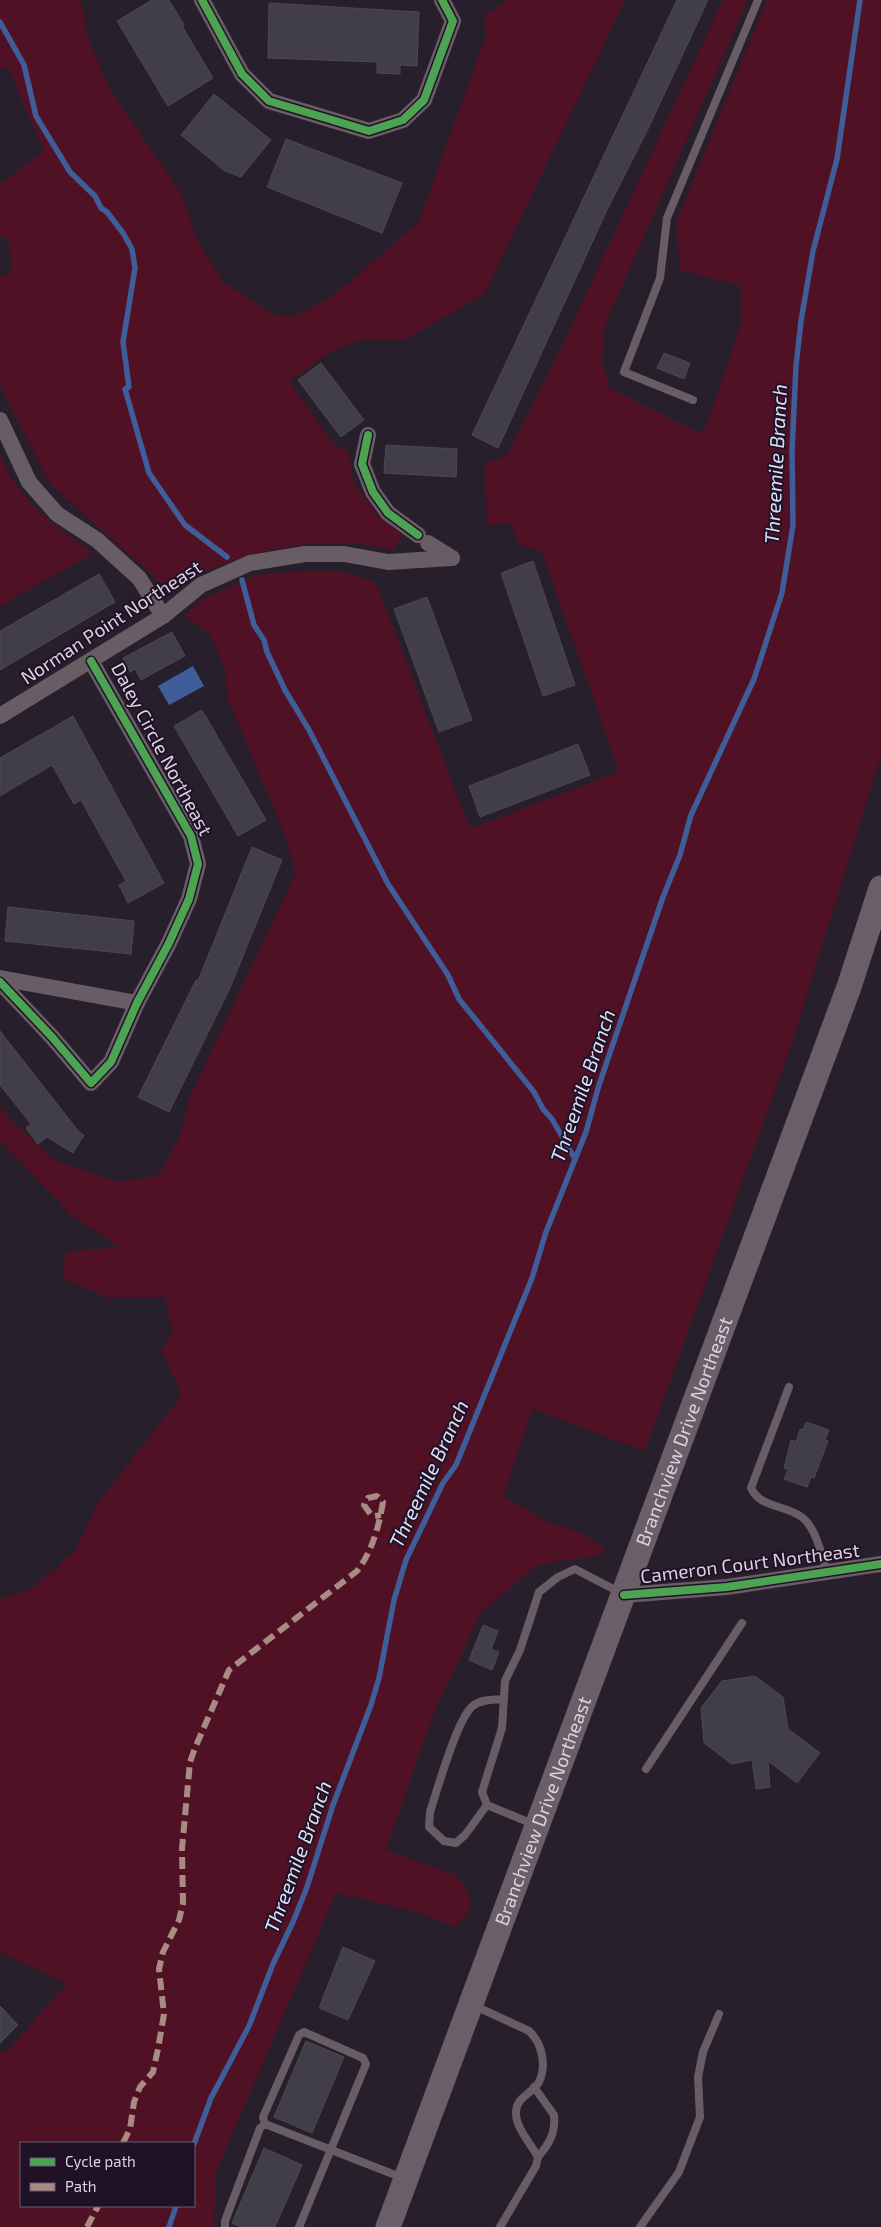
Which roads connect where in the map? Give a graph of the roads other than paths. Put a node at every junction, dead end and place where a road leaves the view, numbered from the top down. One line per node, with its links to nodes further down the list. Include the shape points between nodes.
1 (202, 0): 2 (street, via 242,74 269,101 368,131 403,120 424,100 454,21)
2 (442, 0)
3 (758, 0): 4 (lane, via 668,218 660,278 624,372)
4 (693, 400)
5 (0, 420): 7 (street, via 29,482 57,514 97,540 138,578)
6 (368, 435): 7 (street, Norman Point Northeast, via 362,464 374,492 388,513 452,558 388,562 344,554 306,554 250,563 200,585)
7 (163, 616): 8 (street, Norman Point Northeast)
8 (91, 661): 9 (street, Norman Point Northeast); 13 (street, Daley Circle Northeast, via 191,836 198,864 189,899)
9 (0, 716)
10 (881, 888): 17 (main road, Branchview Drive Northeast, via 849,987)
11 (0, 978): 13 (street)
12 (0, 982): 13 (street, Daley Circle Northeast, via 52,1036 91,1084 112,1062)
13 (137, 1003)
14 (790, 1387): 16 (lane, via 751,1488 755,1496 764,1502 804,1519)
15 (881, 1564): 16 (street, Cameron Court Northeast)
16 (827, 1571): 17 (street, Cameron Court Northeast, via 727,1587)
17 (624, 1595): 19 (lane, via 575,1569 539,1592 520,1650 505,1681); 22 (main road, Branchview Drive Northeast)
18 (742, 1623): 20 (lane)
19 (504, 1699): 21 (lane, via 502,1728 482,1792); 21 (lane, via 475,1704 463,1718 430,1812 429,1827 444,1841 456,1843 466,1836)
20 (646, 1769)
21 (487, 1805): 22 (lane)
22 (538, 1825): 23 (main road, Branchview Drive Northeast)
23 (471, 2004): 25 (lane, via 536,2037 542,2062 539,2082); 29 (main road, Branchview Drive Northeast)
24 (719, 2014): 34 (lane, via 703,2052 698,2077 700,2116 679,2172)
25 (534, 2087): 28 (lane, via 554,2115 555,2130 550,2143); 28 (lane, via 520,2101 516,2111 518,2125)
26 (265, 2124): 27 (lane); 27 (lane, via 263,2117 299,2035 304,2032 364,2058 366,2064); 30 (lane, via 260,2128)
27 (330, 2150): 29 (lane); 31 (lane)
28 (538, 2157): 33 (lane, via 532,2176)
29 (406, 2180): 32 (main road, Branchview Drive Northeast)
30 (225, 2227)
31 (299, 2227)
32 (388, 2227)
33 (500, 2227)
34 (640, 2227)

